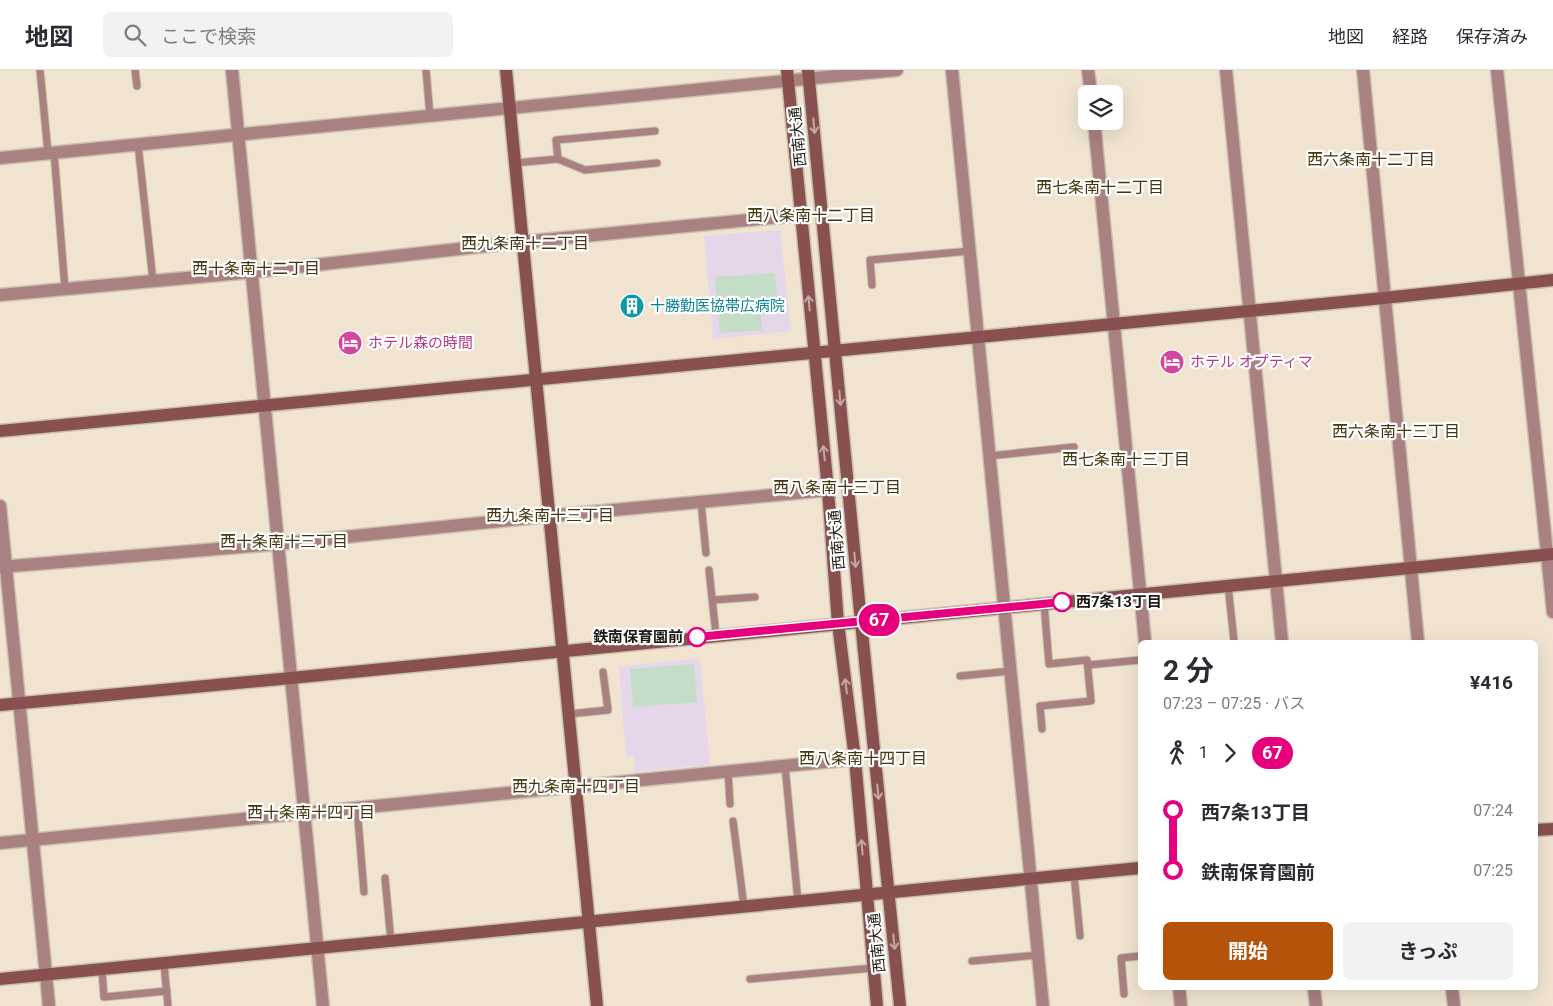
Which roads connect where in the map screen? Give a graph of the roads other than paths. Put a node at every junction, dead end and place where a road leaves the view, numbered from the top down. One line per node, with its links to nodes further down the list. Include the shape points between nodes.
1 (40, 70): 22 (lane)
2 (135, 70): 15 (lane)
3 (232, 70): 20 (street)
4 (426, 70): 17 (lane)
5 (506, 70): 16 (street)
6 (897, 70): 12 (street)
7 (952, 70): 29 (street)
8 (1088, 70): 14 (street)
9 (1226, 70): 38 (street)
10 (1363, 70): 37 (street)
11 (1497, 70): 33 (street)
12 (808, 74): 13 (street); 41 (street, 西南大通, one-way to 41)
13 (787, 75): 16 (street); 27 (street, 西南大通)
14 (1090, 85)
15 (137, 86)
16 (510, 109): 17 (street); 25 (street)
17 (430, 116): 20 (street)
18 (1095, 130): 39 (street)
19 (655, 131): 24 (lane, via 556,140)
20 (238, 134): 21 (street); 30 (street)
21 (138, 144): 22 (street); 32 (lane)
22 (51, 152): 23 (street); 35 (lane)
23 (0, 158)
24 (558, 159): 25 (lane); 26 (lane, via 585,170)
25 (515, 163): 28 (street)
26 (657, 164)
27 (801, 215): 28 (street); 42 (street, 西南大通, one-way to 27)
28 (522, 242): 30 (street); 43 (street)
29 (970, 250): 34 (lane, via 870,260); 40 (street)
30 (252, 272): 32 (street); 44 (street)
31 (1553, 280): 33 (street)
32 (152, 281): 35 (street)
33 (1520, 283): 37 (street); 54 (street)
34 (872, 285)
35 (65, 289): 36 (street)
36 (0, 295)
37 (1384, 298): 38 (street); 56 (street)
38 (1250, 309): 39 (street); 58 (street)
39 (1115, 323): 40 (street); 60 (street)
40 (978, 336): 41 (street); 47 (street)
41 (836, 349): 42 (street); 66 (street, 西南大通, one-way to 66)
42 (814, 352): 43 (street); 48 (street, 西南大通, one-way to 42)
43 (537, 378): 44 (street); 51 (street)
44 (264, 405): 45 (street); 52 (street)
45 (0, 431)
46 (1074, 447): 47 (lane)
47 (989, 456): 64 (street)
48 (828, 490): 49 (street); 67 (street, 西南大通)
49 (701, 502): 51 (street); 53 (lane)
50 (0, 506): 55 (street)
51 (549, 516): 52 (street); 73 (street)
52 (277, 544): 55 (street); 79 (street)
53 (706, 553)
54 (1550, 554): 56 (street); 65 (street)
55 (3, 567): 80 (street)
56 (1410, 568): 58 (street); 72 (street)
57 (710, 570): 62 (lane)
58 (1276, 580): 59 (street); 71 (street)
59 (1228, 585): 60 (street); 70 (lane)
60 (1140, 594): 63 (street); 69 (street)
61 (755, 597): 62 (lane)
62 (713, 600): 68 (lane)
63 (1044, 604): 64 (street); 75 (lane, via 1049,664 1087,660)
64 (1004, 607): 66 (street); 76 (street)
65 (1553, 612)
66 (861, 622): 67 (street); 101 (street, 西南大通, one-way to 101)
67 (838, 623): 68 (street); 84 (street, 西南大通, one-way to 67)
68 (716, 635): 73 (street)
69 (1145, 640)
70 (1234, 640)
71 (1282, 640)
72 (1418, 640)
73 (563, 650): 79 (street); 82 (street)
74 (1138, 660): 75 (lane)
75 (1088, 665): 83 (lane, via 1091,701 1040,706)
76 (1011, 671): 78 (lane); 99 (street)
77 (603, 672): 82 (lane, via 608,710)
78 (960, 676)
79 (291, 678): 80 (street); 90 (street)
80 (18, 703): 81 (street); 94 (street)
81 (0, 705)
82 (569, 714): 87 (street)
83 (1042, 729)
84 (855, 759): 85 (street); 102 (street, 西南大通, one-way to 84)
85 (785, 766): 86 (street); 103 (lane)
86 (728, 771): 87 (street); 88 (lane)
87 (576, 786): 89 (street); 105 (street)
88 (730, 804)
89 (357, 807): 90 (street); 100 (lane)
90 (305, 812): 94 (street); 108 (street)
91 (734, 821): 104 (lane)
92 (1553, 828): 93 (street)
93 (1538, 830)
94 (32, 839): 95 (street); 115 (street)
95 (0, 842)
96 (1138, 868): 97 (street)
97 (1074, 874): 99 (street); 106 (lane)
98 (385, 878): 107 (lane)
99 (1032, 878): 101 (street); 109 (street)
100 (364, 892)
101 (888, 894): 102 (street); 128 (street, 西南大通, one-way to 128)
102 (866, 896): 103 (street); 113 (street, 西南大通)
103 (798, 902): 104 (street)
104 (744, 907): 105 (street)
105 (589, 922): 107 (street); 126 (street)
106 (1080, 936)
107 (391, 942): 108 (street)
108 (317, 949): 112 (street); 125 (street)
109 (1038, 955): 111 (lane); 129 (street)
110 (1138, 956): 122 (lane, via 1121,958)
111 (972, 961)
112 (164, 964): 114 (street); 121 (lane)
113 (874, 968): 117 (lane); 127 (street, 西南大通)
114 (102, 970): 115 (street); 121 (lane, via 104,997)
115 (45, 975): 116 (street); 123 (street)
116 (0, 979)
117 (750, 979)
118 (1179, 990): 130 (street)
119 (1314, 990): 131 (street)
120 (1452, 990): 132 (street)
121 (166, 991): 124 (lane)
122 (1124, 994)
123 (48, 1006)
124 (168, 1006)
125 (323, 1006)
126 (597, 1006)
127 (877, 1006)
128 (900, 1006)
129 (1043, 1006)
130 (1181, 1006)
131 (1316, 1006)
132 (1454, 1006)

